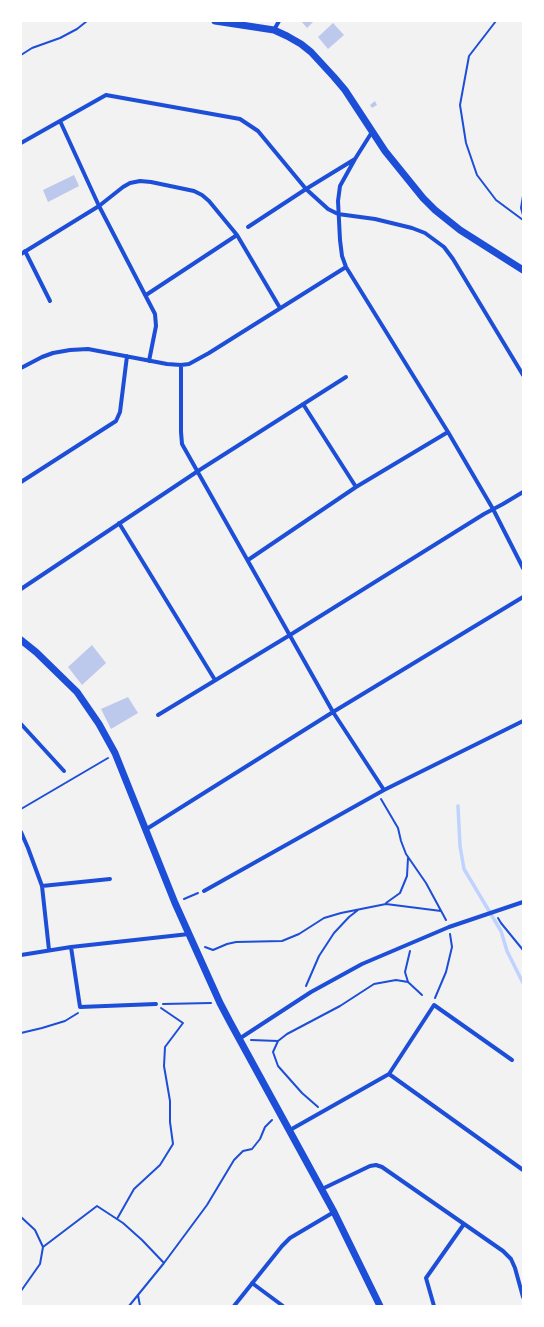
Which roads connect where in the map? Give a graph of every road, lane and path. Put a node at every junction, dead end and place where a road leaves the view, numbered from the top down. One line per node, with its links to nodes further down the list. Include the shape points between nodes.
1 (87, 21): 6 (path, via 60,38 32,48)
2 (215, 21): 5 (street)
3 (279, 21): 5 (street)
4 (496, 21): 16 (path, via 469,56 460,105 466,143 477,175 496,200)
5 (274, 30): 8 (street, via 301,44 324,65 345,90)
6 (21, 55)
7 (60, 121): 9 (street); 11 (street, via 106,95 240,119 258,131); 13 (street)
8 (372, 132): 10 (street); 22 (street, via 413,186 435,210 460,230)
9 (21, 143)
10 (355, 159): 11 (street); 14 (street, via 340,186)
11 (306, 189): 14 (street, via 328,209); 17 (street)
12 (523, 196): 15 (path)
13 (99, 206): 18 (street, via 130,183 151,182 180,188 202,195); 19 (street); 23 (street)
14 (338, 214): 21 (street, via 342,256); 30 (street, via 412,228 425,233 444,247)
15 (523, 215)
16 (523, 220)
17 (248, 227)
18 (236, 235): 23 (street); 25 (street)
19 (26, 251): 20 (street); 24 (street)
20 (21, 254)
21 (346, 266): 25 (street); 33 (street)
22 (523, 270)
23 (146, 295): 27 (street, via 156,320)
24 (50, 300)
25 (280, 308): 28 (street, via 197,360)
26 (127, 356): 27 (street); 29 (street, via 88,349 70,350 42,357); 35 (street, via 120,412 116,420)
27 (149, 361): 28 (street)
28 (181, 365): 34 (street, via 182,440)
29 (21, 368)
30 (523, 375)
31 (346, 376): 32 (street)
32 (303, 404): 34 (street); 36 (street)
33 (448, 432): 36 (street); 38 (street)
34 (198, 470): 39 (street); 40 (street)
35 (21, 482)
36 (356, 488): 40 (street)
37 (523, 492): 38 (street)
38 (493, 509): 41 (street); 44 (street)
39 (119, 523): 42 (street); 46 (street)
40 (248, 560): 44 (street)
41 (523, 568)
42 (21, 589)
43 (523, 597): 47 (street)
44 (290, 635): 46 (street); 47 (street)
45 (21, 640): 51 (street, via 77,692)
46 (215, 680): 48 (street)
47 (333, 712): 53 (street); 56 (street)
48 (158, 715)
49 (523, 721): 53 (street)
50 (21, 724): 52 (street)
51 (115, 753): 55 (path); 56 (street)
52 (64, 771)
53 (384, 790): 54 (street)
54 (377, 794): 58 (path, via 398,828); 61 (street)
55 (21, 809)
56 (145, 830): 63 (street)
57 (21, 832): 60 (street)
58 (408, 857): 64 (path, via 407,876 400,893); 66 (path)
59 (110, 879): 60 (street)
60 (42, 886): 73 (street)
61 (204, 891): 63 (path)
62 (523, 902): 67 (street)
63 (175, 903): 69 (street)
64 (386, 904): 65 (path); 66 (path)
65 (360, 909): 71 (path, via 324,918 299,934 282,941 236,942 212,950); 77 (path, via 334,932 319,956)
66 (442, 911): 68 (path)
67 (495, 911): 68 (street); 74 (path, via 501,923)
68 (449, 927): 70 (street); 81 (path, via 452,947)
69 (189, 934): 72 (street); 79 (street)
70 (411, 943): 76 (path, via 405,972); 84 (street, via 362,964 311,992)
71 (204, 946)
72 (71, 947): 73 (street); 82 (street)
73 (49, 950): 75 (street)
74 (523, 950)
75 (21, 955)
76 (408, 982): 78 (path); 85 (path, via 396,980 374,984)
77 (306, 987)
78 (422, 995)
79 (220, 1003): 80 (path); 84 (street)
80 (156, 1004): 82 (street); 95 (path, via 183,1023 165,1047 164,1066 170,1100 173,1144 160,1165 134,1189)
81 (434, 1005): 86 (street); 87 (street)
82 (80, 1007): 83 (path, via 78,1013 66,1021)
83 (21, 1033)
84 (239, 1039): 85 (path); 90 (street)
85 (278, 1041): 88 (path, via 273,1052 278,1066 302,1093)
86 (512, 1060)
87 (389, 1074): 88 (street); 91 (street)
88 (323, 1111): 90 (street)
89 (272, 1120): 98 (path, via 252,1149 244,1151 234,1160 207,1205)
90 (290, 1130): 92 (street)
91 (523, 1170)
92 (322, 1189): 93 (street); 96 (street, via 362,1168 376,1165)
93 (334, 1212): 99 (street, via 290,1238); 107 (street)
94 (21, 1217): 97 (path, via 35,1230)
95 (117, 1219): 97 (path, via 97,1206); 98 (path)
96 (464, 1224): 102 (street, via 503,1251 511,1260); 108 (street, via 426,1278)
97 (43, 1247): 100 (path, via 40,1264)
98 (164, 1263): 101 (path)
99 (252, 1283): 105 (street); 106 (street)
100 (21, 1291)
101 (138, 1295): 103 (path); 104 (path)
102 (523, 1297)
103 (129, 1306)
104 (140, 1306)
105 (234, 1306)
106 (283, 1306)
107 (380, 1306)
108 (434, 1306)

